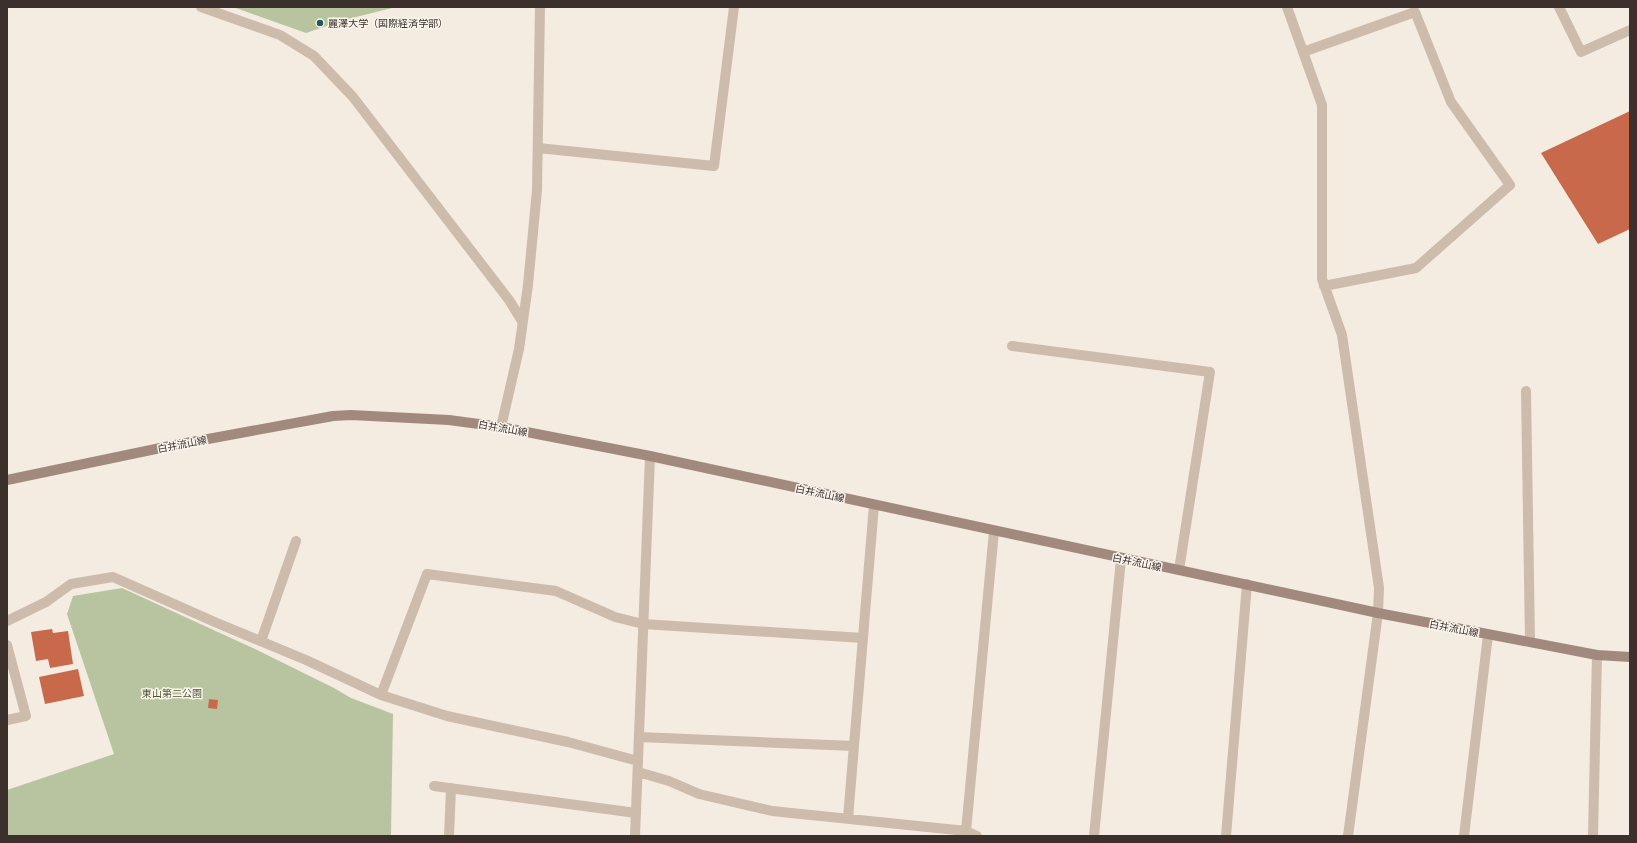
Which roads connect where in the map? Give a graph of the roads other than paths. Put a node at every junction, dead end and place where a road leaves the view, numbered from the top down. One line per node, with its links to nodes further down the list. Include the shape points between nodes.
1 (201, 7): 10 (street, via 280,35 314,56 353,97)
2 (540, 7): 8 (street)
3 (734, 7): 8 (street, via 714,166)
4 (1287, 7): 7 (street)
5 (1559, 7): 6 (street, via 1581,52)
6 (1630, 30)
7 (1303, 52): 9 (street, via 1322,105); 9 (street, via 1415,12 1451,102 1510,185 1416,268)
8 (538, 148): 10 (street, via 537,190)
9 (1324, 286): 22 (street, via 1342,335 1379,588)
10 (522, 321): 13 (street, via 519,349)
11 (1012, 346): 20 (street, via 1210,372)
12 (1526, 391): 28 (street)
13 (501, 427): 14 (main road, 白井流山線); 15 (main road, 白井流山線, via 442,419 333,416)
14 (650, 456): 16 (main road, 白井流山線); 24 (street)
15 (7, 480)
16 (874, 505): 17 (main road, 白井流山線); 26 (street)
17 (994, 531): 19 (main road, 白井流山線); 42 (street)
18 (296, 541): 27 (street)
19 (1121, 559): 20 (main road, 白井流山線); 46 (street)
20 (1179, 570): 21 (main road, 白井流山線)
21 (1247, 584): 22 (main road, 白井流山線); 47 (street)
22 (1378, 613): 25 (main road, 白井流山線); 48 (street)
23 (7, 621): 27 (street, via 46,602 70,584 113,577)
24 (643, 624): 26 (street); 32 (street, via 615,617 556,591 427,574); 34 (street)
25 (1488, 634): 28 (main road, 白井流山線); 49 (street)
26 (863, 638): 35 (street)
27 (261, 641): 32 (street)
28 (1530, 641): 30 (main road, 白井流山線)
29 (7, 645): 33 (street, via 26,716)
30 (1597, 655): 31 (main road, 白井流山線); 50 (street)
31 (1630, 657)
32 (381, 695): 36 (street, via 447,716 568,742)
33 (7, 720)
34 (639, 737): 35 (street); 36 (street)
35 (854, 746): 41 (street)
36 (638, 761): 37 (street)
37 (638, 772): 40 (street); 41 (street, via 699,794 772,811)
38 (434, 786): 39 (street)
39 (451, 788): 40 (street); 43 (street)
40 (636, 813): 44 (street)
41 (848, 818): 42 (street)
42 (966, 831): 45 (street)
43 (449, 836)
44 (635, 836)
45 (977, 836)
46 (1094, 836)
47 (1226, 836)
48 (1348, 836)
49 (1464, 836)
50 (1593, 836)

